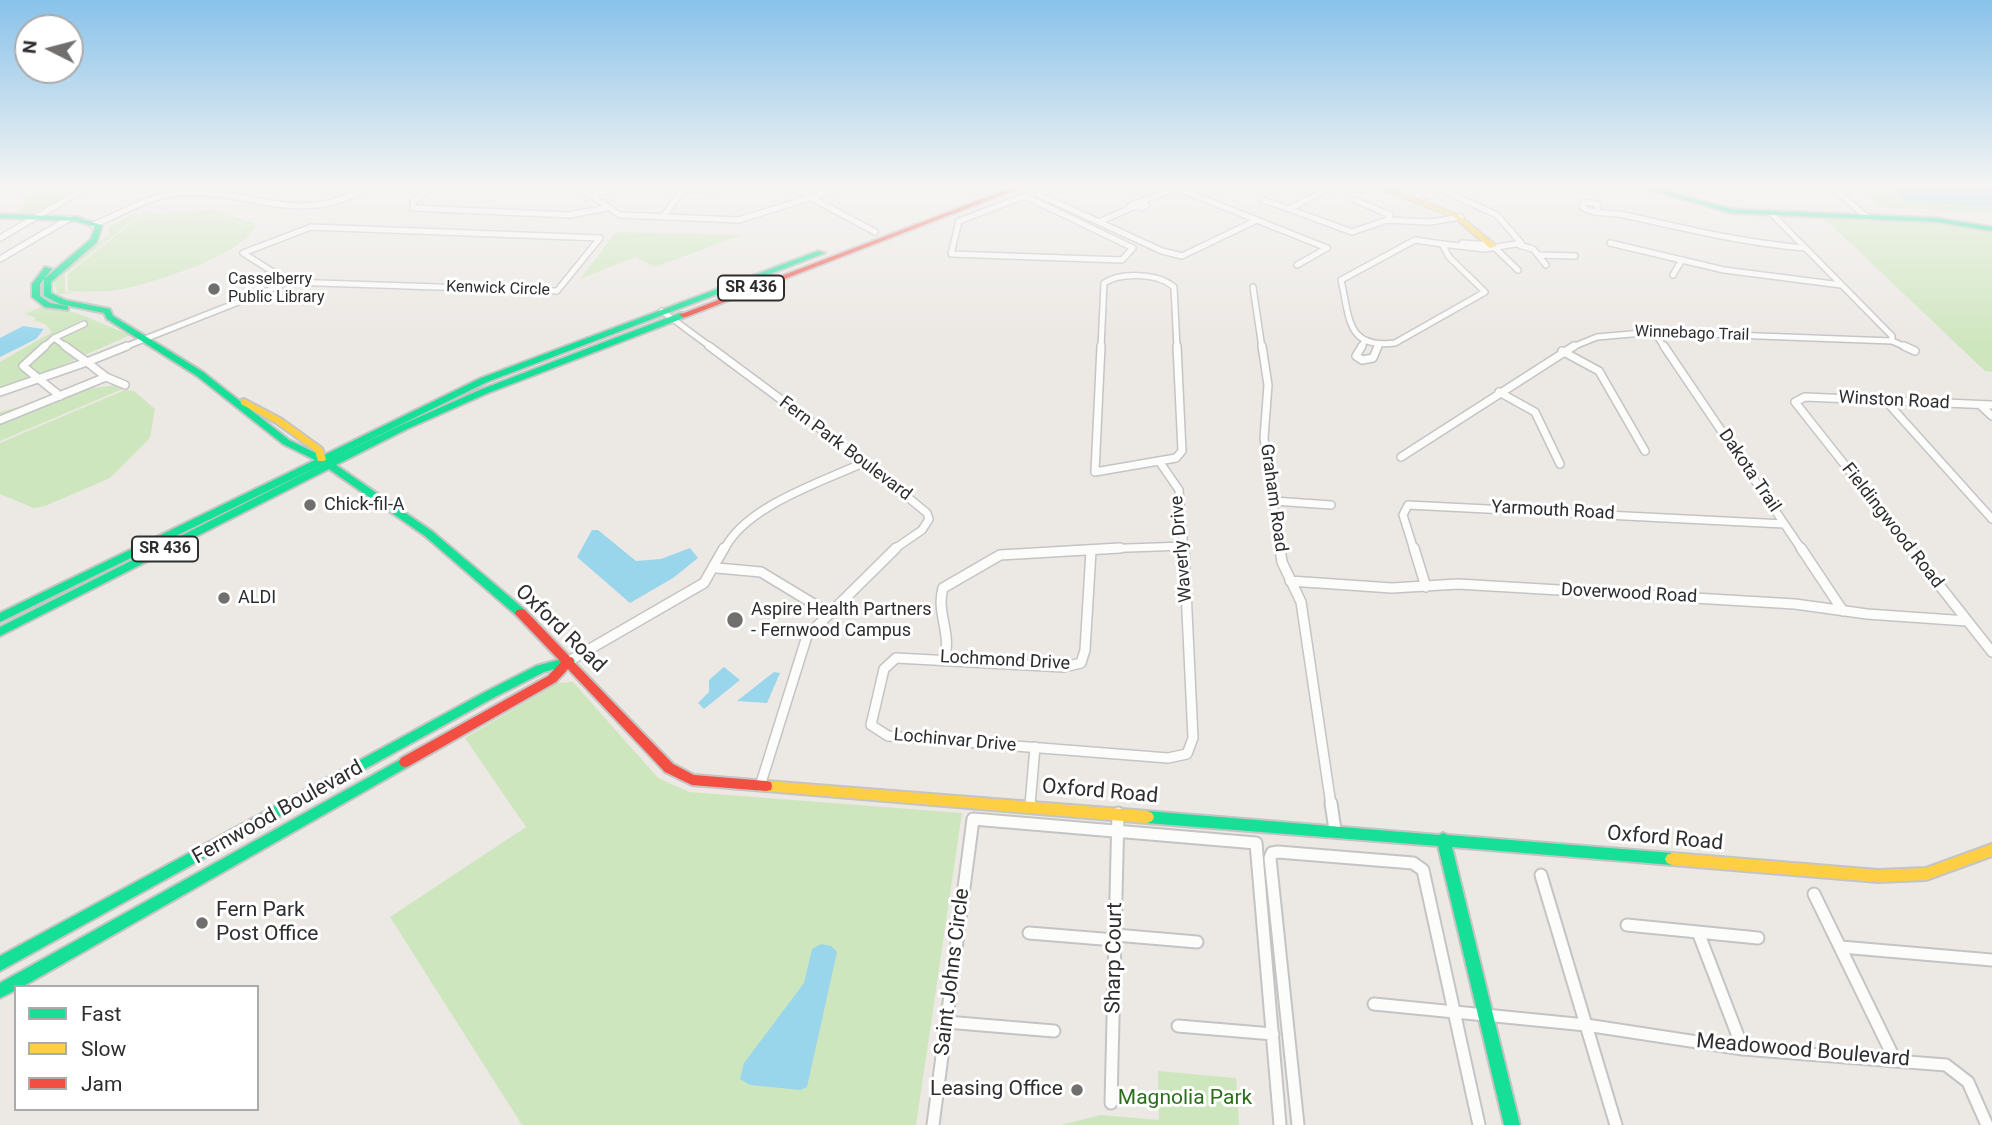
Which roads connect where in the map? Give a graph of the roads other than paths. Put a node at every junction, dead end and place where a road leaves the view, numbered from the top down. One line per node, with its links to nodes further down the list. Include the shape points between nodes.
1 (33, 240): 27 (street)
2 (95, 240): 40 (street, Oxford Road, via 59,266 47,281 47,294 107,311)
3 (278, 240): 33 (street, Kenwick Circle, via 243,253)
4 (599, 240): 33 (street, Kenwick Circle, via 557,291)
5 (856, 240): 36 (street, SR 436)
6 (870, 240): 18 (street)
7 (875, 240): 18 (street, SR 436)
8 (955, 240): 23 (street, via 951,254 1122,260)
9 (1118, 240): 23 (street)
10 (1136, 240): 21 (street)
11 (1216, 240): 21 (street, via 1182,256)
12 (1305, 240): 29 (street, via 1327,248)
13 (1488, 240): 22 (street)
14 (1520, 240): 20 (street)
15 (1728, 240): 24 (street)
16 (1797, 240): 24 (street)
17 (1610, 243): 28 (street)
18 (867, 244): 36 (street, SR 436)
19 (1442, 244): 22 (street); 42 (street, via 1406,243 1340,280 1354,333); 43 (street, via 1457,266 1484,288 1483,296 1395,343)
20 (1519, 245): 22 (street); 25 (street)
21 (1150, 246): 23 (street)
22 (1493, 246): 31 (street)
23 (1133, 247)
24 (1805, 248): 34 (street)
25 (1539, 255): 26 (street); 30 (street)
26 (1576, 256)
27 (0, 259)
28 (1680, 263): 32 (street); 34 (street, via 1778,281)
29 (1297, 265)
30 (1546, 265)
31 (1518, 270)
32 (1673, 275)
33 (289, 282): 40 (street, Kenwick Circle)
34 (1841, 285): 41 (street)
35 (1253, 286): 69 (street, Graham Road, via 1268,385 1264,438)
36 (667, 315): 46 (street, SR 436); 51 (street, SR 436); 67 (street, Fern Park Boulevard)
37 (84, 324): 39 (street)
38 (1654, 332): 41 (street, Winnebago Trail); 44 (street, Winnebago Trail, via 1597,337); 72 (street, Dakota Trail)
39 (54, 338): 47 (street); 50 (street, via 23,366)
40 (147, 338): 47 (street, Kenwick Circle); 66 (street, Oxford Road, via 232,397 279,421 319,450)
41 (1892, 341): 45 (street)
42 (1364, 342): 43 (street); 43 (street, via 1356,354 1361,359 1373,358)
43 (1379, 345)
44 (1562, 351): 55 (street, Winnebago Trail); 63 (street, via 1599,371)
45 (1915, 351)
46 (537, 359): 48 (street, SR 436); 51 (street)
47 (87, 362): 49 (street); 50 (street, Kenwick Circle)
48 (499, 374): 53 (street); 66 (street, SR 436)
49 (106, 377): 52 (street); 56 (street)
50 (39, 380): 54 (street, Kenwick Circle); 56 (street)
51 (513, 380): 53 (street, SR 436)
52 (125, 385)
53 (485, 391): 66 (street, SR 436)
54 (0, 392)
55 (1499, 392): 64 (street, Winnebago Trail); 68 (street, via 1535,412)
56 (60, 396): 62 (street)
57 (1796, 399): 58 (street, Winston Road); 82 (street, Fieldingwood Road)
58 (1885, 400): 59 (street, Winston Road); 71 (street)
59 (1980, 405): 60 (street, Winston Road); 61 (street)
60 (1992, 405)
61 (1992, 416)
62 (0, 420)
63 (1645, 451)
64 (1401, 457)
65 (1159, 461): 65 (street, via 1176,458 1182,451 1174,287 1170,282 1108,279 1104,283 1095,472); 73 (street, Waverly Drive, via 1180,490)
66 (325, 462): 75 (street, SR 436); 86 (street, Oxford Road, via 445,546)
67 (865, 462): 76 (street, Fernwood Boulevard, via 743,524 727,542); 80 (street, Fern Park Boulevard, via 920,504 929,519)
68 (1560, 464)
69 (1274, 501): 70 (street); 77 (street, Graham Road, via 1282,562)
70 (1331, 505)
71 (1992, 519)
72 (1784, 524): 78 (street, Yarmouth Road, via 1408,506 1403,515); 79 (street, Dakota Trail)
73 (1184, 546): 74 (street); 91 (street, Waverly Drive, via 1193,738)
74 (1091, 551): 85 (street, via 1007,553 950,582 939,595 948,628); 85 (street, Lochmond Drive, via 1081,663 1064,667)
75 (139, 556): 81 (street, SR 436); 83 (street, SR 436)
76 (717, 568): 80 (street, via 763,573 805,604); 86 (street, Fernwood Boulevard, via 689,593)
77 (1290, 581): 78 (street, Doverwood Road); 98 (street, Graham Road, via 1301,602)
78 (1426, 587): 79 (street, Doverwood Road, via 1458,584 1795,604)
79 (1843, 611): 82 (street, Doverwood Road)
80 (827, 612): 92 (street, Fern Park Boulevard, via 802,647)
81 (0, 618)
82 (1967, 621): 84 (street, Fieldingwood Road)
83 (0, 632)
84 (1992, 652)
85 (945, 659): 88 (street, Lochmond Drive, via 904,656 888,662 872,719)
86 (569, 661): 87 (street, Fernwood Boulevard, via 540,668); 89 (street, Fernwood Boulevard, via 552,679); 92 (street, Oxford Road, via 658,759 679,775 711,783)
87 (442, 721): 89 (street); 103 (street, Fernwood Boulevard)
88 (875, 730): 90 (street, Lochinvar Drive, via 888,736)
89 (454, 736): 104 (street, Fernwood Boulevard)
90 (1035, 747): 91 (street, Lochinvar Drive, via 1168,758); 94 (street, Lochinvar Drive)
91 (1187, 754)
92 (760, 786): 93 (street, Oxford Road)
93 (976, 801): 94 (street, Oxford Road); 96 (street, Saint Johns Circle)
94 (1030, 805): 95 (street, Oxford Road)
95 (1118, 813): 97 (street, Oxford Road); 99 (street, Sharp Court)
96 (972, 819): 99 (street); 124 (street, Saint Johns Circle)
97 (1254, 824): 98 (street, Oxford Road); 101 (street)
98 (1335, 830): 100 (street, Oxford Road)
99 (1118, 832): 101 (street); 113 (street, Sharp Court)
100 (1443, 839): 102 (street, Oxford Road, via 1878,876 1926,874); 123 (street)
101 (1256, 843): 128 (street)
102 (1992, 850)
103 (206, 851): 104 (street); 106 (street, Fernwood Boulevard)
104 (216, 869): 108 (street, Fernwood Boulevard)
105 (1541, 875): 125 (street)
106 (148, 883): 108 (street); 110 (street, Fernwood Boulevard)
107 (1814, 894): 116 (street)
108 (158, 903): 117 (street, Fernwood Boulevard)
109 (1627, 925): 111 (street)
110 (68, 927): 117 (street); 119 (street, Fernwood Boulevard)
111 (1698, 932): 114 (street); 129 (street)
112 (1029, 933): 113 (street)
113 (1115, 938): 115 (street); 131 (street, Sharp Court)
114 (1758, 939)
115 (1196, 942)
116 (1841, 947): 118 (street); 130 (street)
117 (77, 948): 120 (street, Fernwood Boulevard)
118 (1992, 960)
119 (0, 964)
120 (0, 991)
121 (1374, 1004): 122 (street, Meadowood Boulevard)
122 (1454, 1011): 123 (street, Meadowood Boulevard); 134 (street, via 1418,864 1272,853); 135 (street)
123 (1485, 1016): 125 (street, Meadowood Boulevard); 136 (street)
124 (946, 1021): 127 (street); 132 (street, Saint Johns Circle)
125 (1586, 1025): 129 (street, Meadowood Boulevard); 137 (street)
126 (1178, 1026): 128 (street)
127 (1054, 1031)
128 (1273, 1034): 133 (street)
129 (1743, 1049): 130 (street, Meadowood Boulevard)
130 (1895, 1060): 138 (street, Meadowood Boulevard, via 1946,1065 1968,1083)
131 (1111, 1103)
132 (933, 1125)
133 (1280, 1125)
134 (1298, 1125)
135 (1479, 1125)
136 (1512, 1125)
137 (1616, 1125)
138 (1987, 1125)

